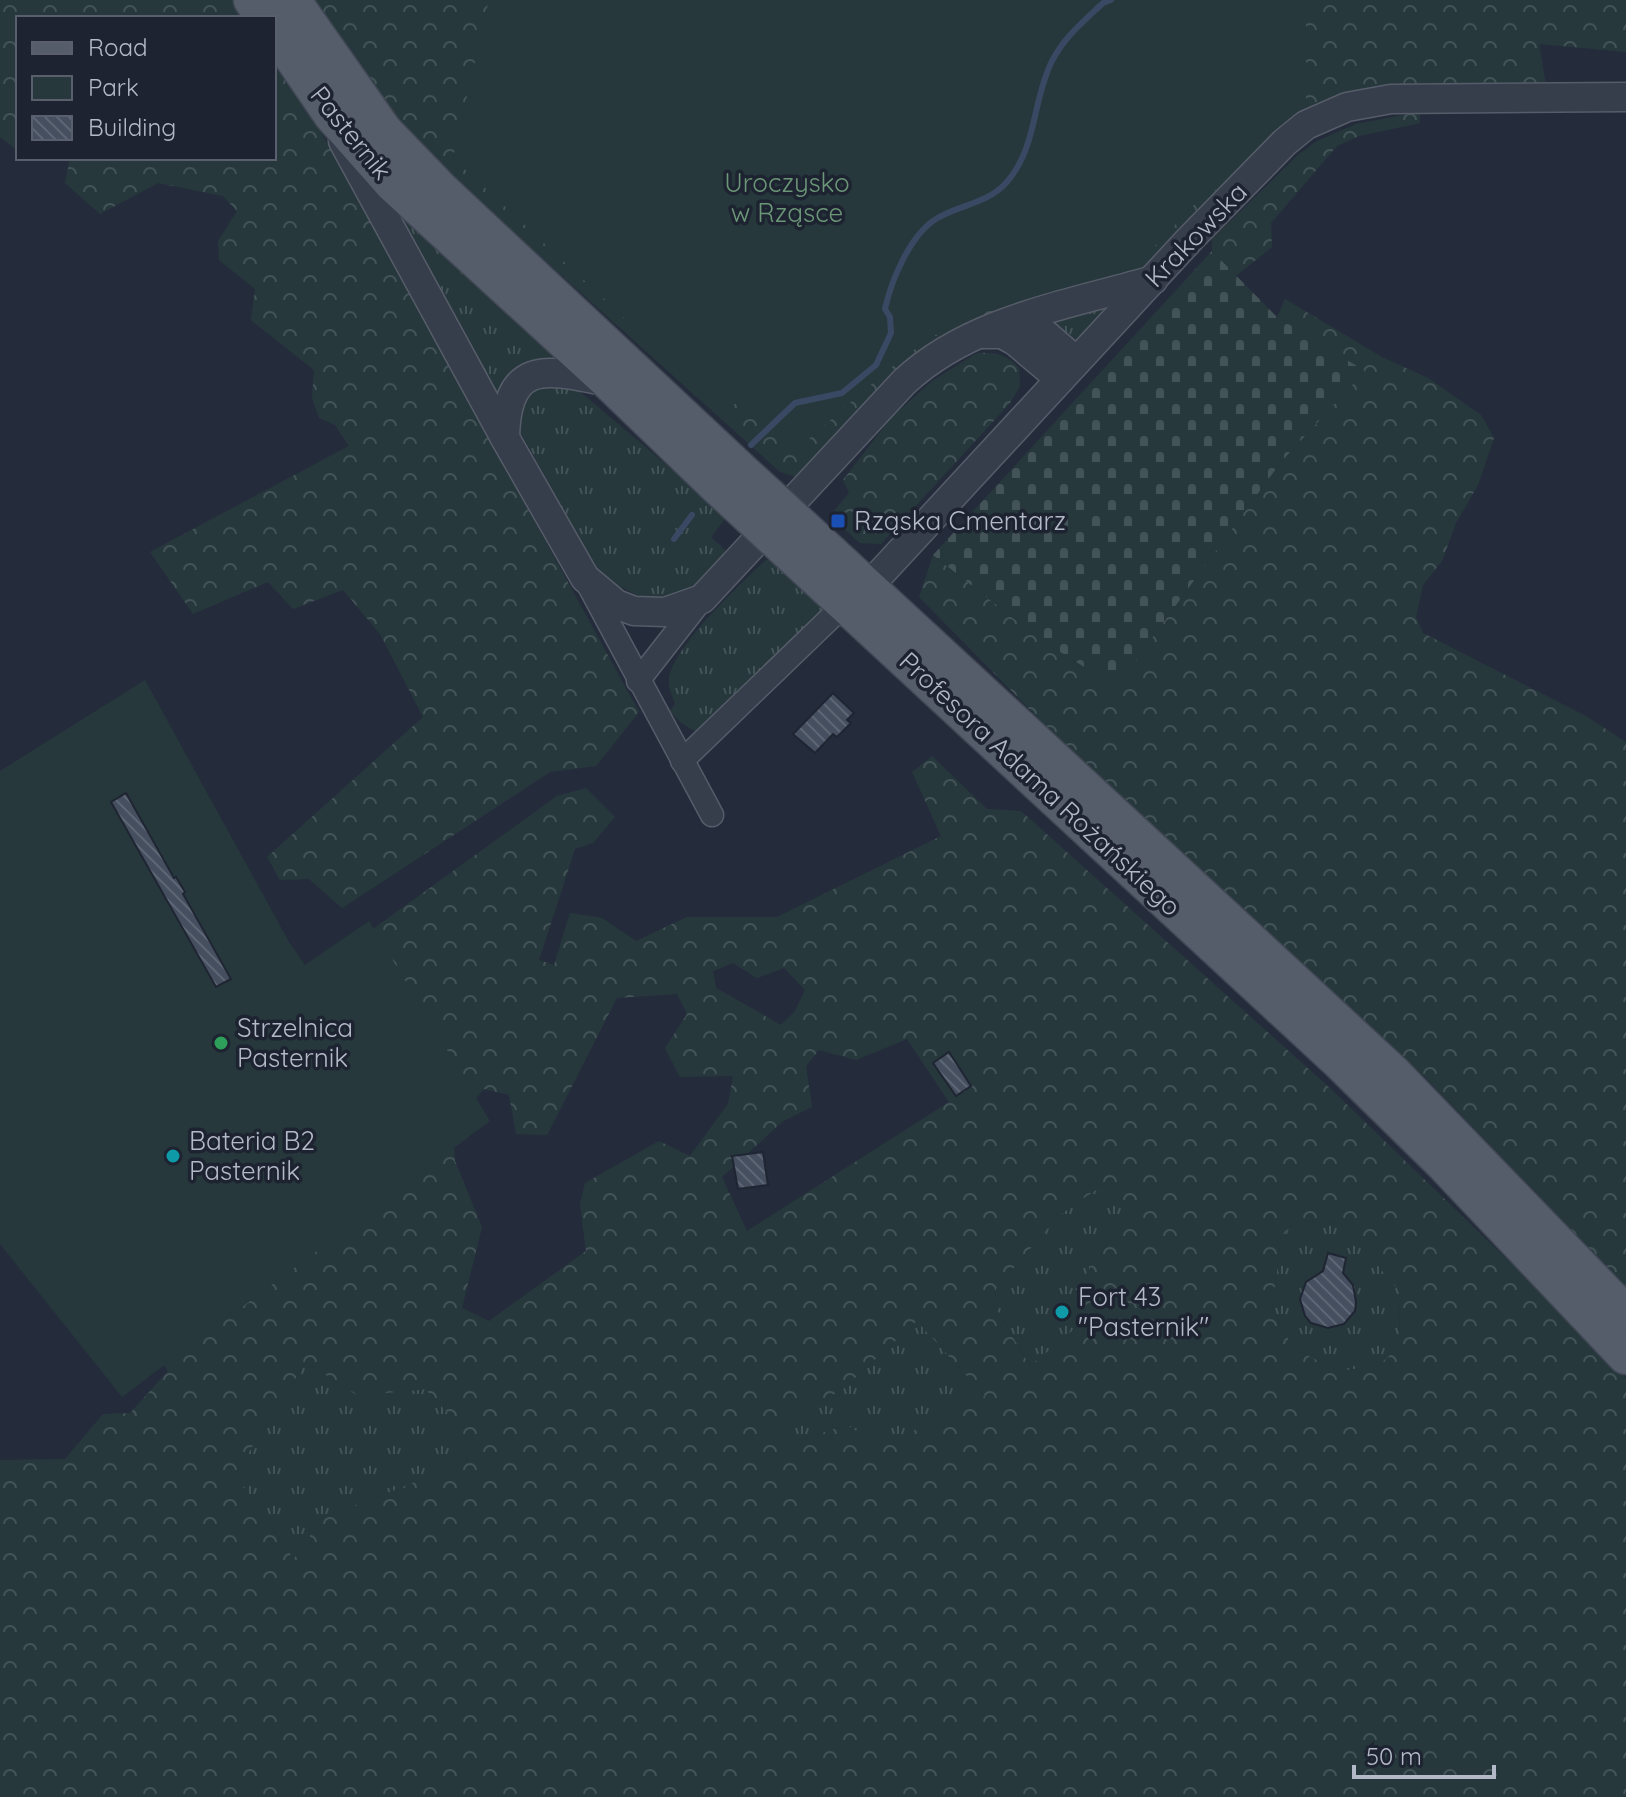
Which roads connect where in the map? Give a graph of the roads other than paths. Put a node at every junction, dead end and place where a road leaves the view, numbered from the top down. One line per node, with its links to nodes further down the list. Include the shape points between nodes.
1 (292, 0): 5 (main road, Pasternik, via 384,131)
2 (276, 33): 4 (main road, Pasternik)
3 (1626, 97): 7 (street, Krakowska, via 1391,99 1330,112 1285,142)
4 (332, 115): 6 (main road, Pasternik); 12 (street)
5 (441, 190): 13 (main road, Profesora Adama Rożańskiego)
6 (439, 228): 11 (main road, Profesora Adama Rożańskiego)
7 (1153, 280): 8 (street); 10 (street, Krakowska)
8 (1018, 319): 9 (street); 10 (street, via 1037,327)
9 (981, 334): 10 (street, via 1002,334); 16 (street, via 952,346 904,382)
10 (1068, 370): 15 (street, Krakowska)
11 (609, 382): 12 (street, via 557,373 527,379 508,402); 13 (main road, Profesora Adama Rożańskiego)
12 (505, 438): 14 (street)
13 (728, 478): 15 (main road, Profesora Adama Rożańskiego, bridge)
14 (585, 578): 16 (street, via 616,604 634,611 665,612); 17 (street)
15 (857, 595): 18 (street); 20 (main road, Profesora Adama Rożańskiego, via 1382,1062); 21 (main road, Profesora Adama Rożańskiego, via 1445,1165)
16 (702, 599): 17 (street)
17 (638, 681): 18 (street)
18 (682, 761): 19 (street)
19 (712, 815)
20 (1626, 1314)
21 (1626, 1356)

